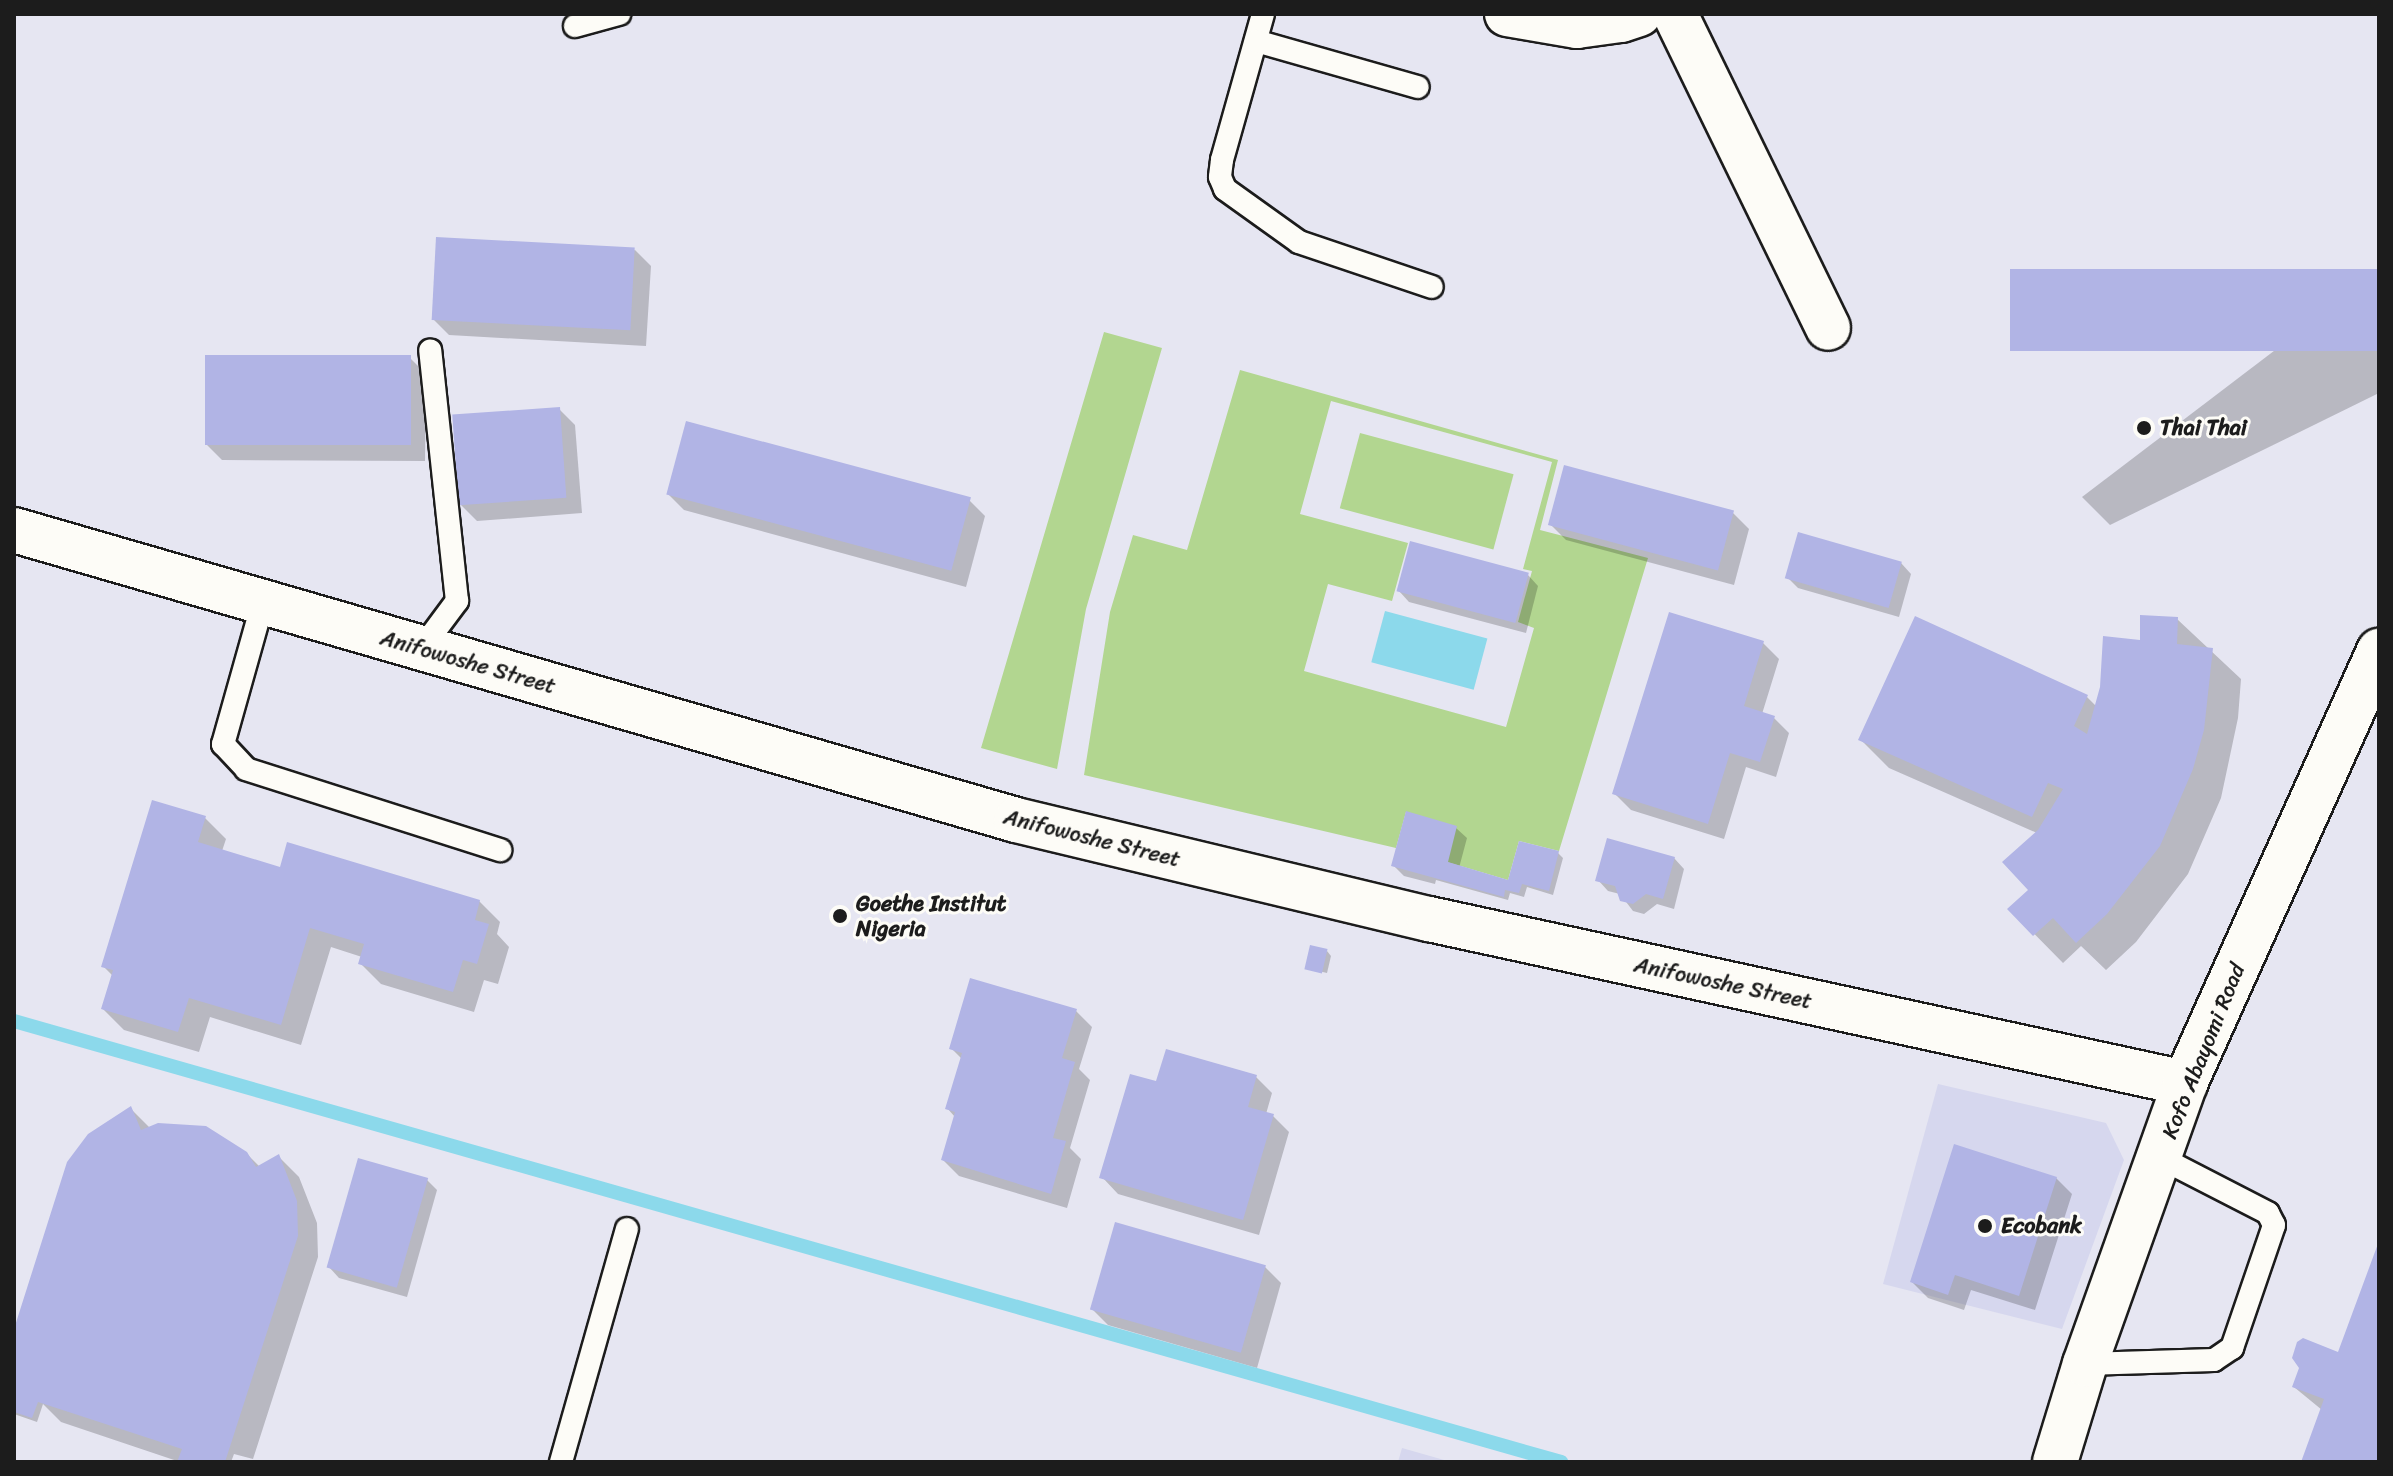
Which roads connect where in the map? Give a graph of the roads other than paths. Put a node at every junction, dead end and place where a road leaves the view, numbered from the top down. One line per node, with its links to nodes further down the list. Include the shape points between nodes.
1 (619, 14): 6 (lane)
2 (1263, 14): 7 (lane)
3 (1507, 14): 4 (street, via 1577,26)
4 (1639, 14)
5 (1675, 14): 10 (street)
6 (575, 26)
7 (1256, 41): 8 (lane); 9 (lane, via 1222,160 1225,189 1299,242)
8 (1418, 87)
9 (1432, 287)
10 (1828, 328)
11 (430, 350): 14 (lane, via 457,601)
12 (14, 530): 13 (street, Anifowoshe Street)
13 (263, 602): 14 (street, Anifowoshe Street); 16 (lane, via 223,744 246,769)
14 (422, 648): 17 (street, Anifowoshe Street, via 1032,824 1429,919)
15 (2379, 651): 17 (street, Kofo Abayomi Road)
16 (500, 850)
17 (2185, 1083): 18 (street, Kofo Abayomi Road)
18 (2161, 1158): 20 (street, Kofo Abayomi Road); 20 (lane, via 2268,1213 2274,1225 2232,1348 2214,1360)
19 (627, 1229): 21 (lane)
20 (2085, 1364): 22 (street, Kofo Abayomi Road)
21 (561, 1462)
22 (2055, 1462)

